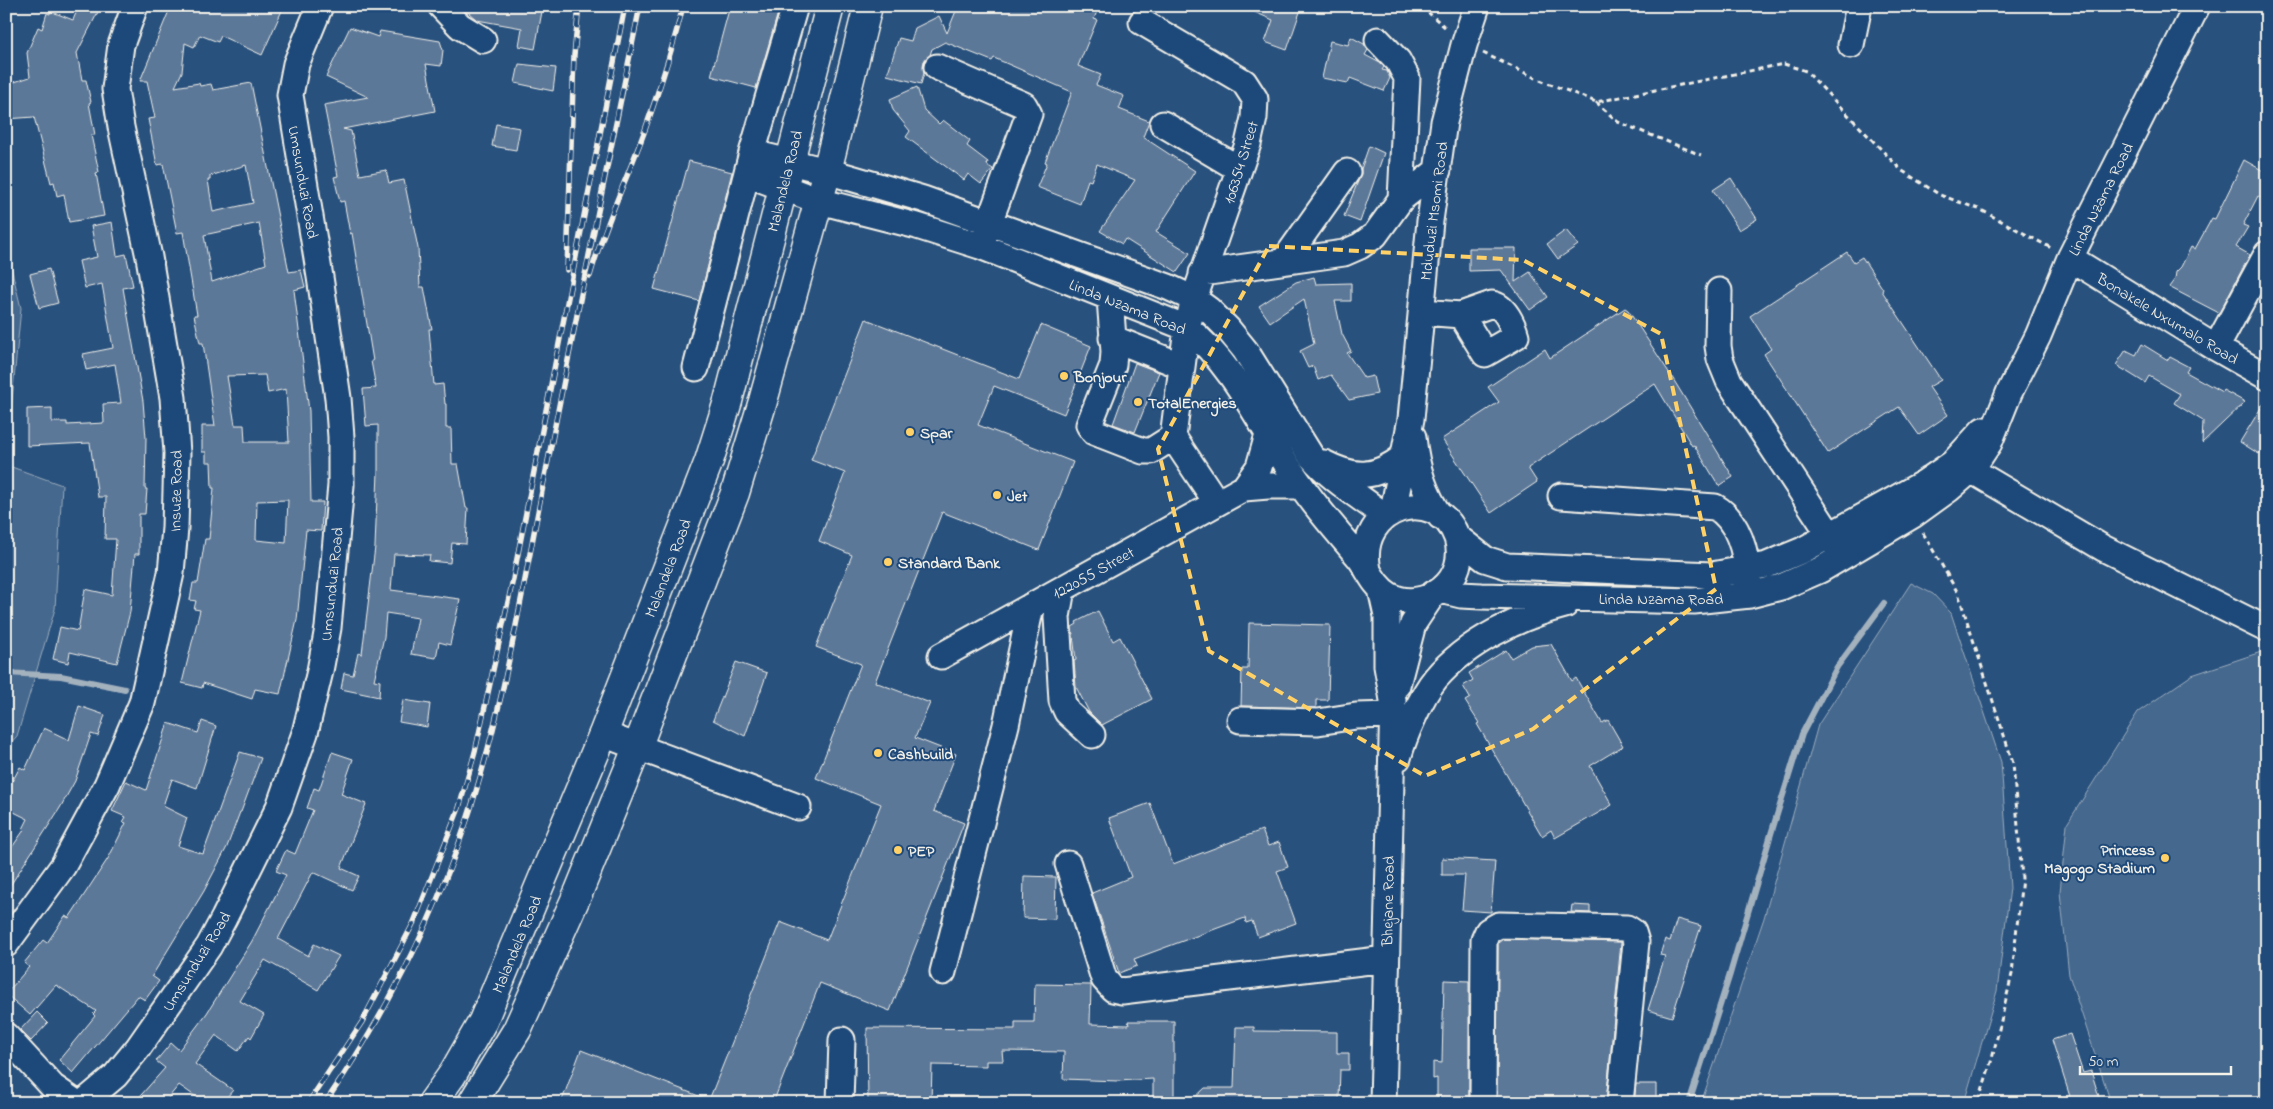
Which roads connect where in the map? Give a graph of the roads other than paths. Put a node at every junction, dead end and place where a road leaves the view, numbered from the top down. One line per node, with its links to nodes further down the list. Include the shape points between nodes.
1 (134, 6): 77 (street, Insuze Road, via 121,45 116,89 173,398 177,453 171,573 142,703 107,785 62,866)
2 (320, 6): 83 (street, Umsunduzi Road, via 296,64 290,95 338,398 341,486 328,628 320,671 305,733 279,807 220,925 138,1048 115,1076)
3 (441, 6): 11 (street, via 460,26)
4 (795, 6): 16 (street)
5 (830, 6): 21 (main road, Malandela Road)
6 (868, 6): 19 (main road)
7 (1477, 6): 18 (street, Mduduzi Msomi Road, via 1444,122)
8 (1859, 6): 13 (street)
9 (2197, 6): 26 (street, Linda Nzama Road)
10 (1142, 22): 17 (street, 106354 Street, via 1244,82 1252,92 1254,118)
11 (483, 40)
12 (1378, 40): 22 (street, via 1398,62 1407,78)
13 (1851, 45)
14 (938, 67): 24 (street, via 1028,109 1029,114)
15 (1163, 124): 17 (street)
16 (749, 164): 21 (street); 40 (street)
17 (1240, 169): 29 (street, 106354 Street)
18 (1438, 170): 22 (street); 34 (street, Mduduzi Msomi Road)
19 (827, 171): 21 (street, Linda Nzama Road); 23 (main road); 24 (street, Linda Nzama Road, via 923,199)
20 (1347, 172): 27 (street)
21 (786, 175): 23 (street, Linda Nzama Road); 71 (main road, Malandela Road, via 728,401 709,461)
22 (1400, 199): 27 (street, via 1375,235 1360,246 1344,252)
23 (819, 200): 24 (street, Linda Nzama Road, via 917,226); 73 (main road, via 750,448)
24 (984, 234): 28 (street, Linda Nzama Road); 30 (street, Linda Nzama Road)
25 (2267, 254): 38 (street)
26 (2070, 258): 38 (street, Bonakele Nxumalo Road); 43 (street, Linda Nzama Road, via 2038,336)
27 (1284, 261): 29 (street)
28 (1096, 262): 30 (street); 33 (street, Linda Nzama Road)
29 (1202, 272): 33 (street, 106354 Street)
30 (1087, 289): 32 (street, Linda Nzama Road)
31 (1719, 291): 57 (street, via 1718,346 1729,381)
32 (1110, 298): 36 (street, Linda Nzama Road); 37 (street)
33 (1194, 299): 36 (street, 106354 Street); 42 (street, Linda Nzama Road, via 1228,329)
34 (1422, 312): 35 (street); 45 (street, Mduduzi Msomi Road)
35 (1461, 315)
36 (1187, 328): 39 (street, 106354 Street); 44 (street, Linda Nzama Road, via 1218,359)
37 (1112, 338): 39 (street); 47 (street, via 1113,365 1090,428 1143,451 1151,451)
38 (2216, 348): 41 (street, Bonakele Nxumalo Road)
39 (1182, 366): 47 (street, 106354 Street)
40 (696, 368)
41 (2267, 377)
42 (1268, 387): 44 (street); 48 (street, Linda Nzama Road)
43 (2009, 394): 50 (street, Linda Nzama Road, via 1989,443); 57 (street, Linda Nzama Road, via 1952,463 1924,483)
44 (1246, 399): 46 (street, Linda Nzama Road)
45 (1411, 419): 49 (street, Mduduzi Msomi Road); 56 (street, Mduduzi Msomi Road, via 1418,468 1428,498)
46 (1268, 435): 51 (street, Linda Nzama Road); 52 (street, 122055 Street, via 1259,467)
47 (1173, 437): 54 (street)
48 (1311, 456): 49 (street, via 1347,473 1359,475 1388,468); 55 (street, Linda Nzama Road, via 1334,480)
49 (1403, 457): 55 (street, Mduduzi Msomi Road)
50 (1971, 470): 59 (street, Linda Nzama Road, via 1912,515); 67 (street, via 2103,548)
51 (1301, 486): 52 (street, 122055 Street); 61 (street, Linda Nzama Road)
52 (1244, 488): 54 (street, 122055 Street)
53 (1561, 496): 60 (street, via 1715,507 1722,511 1737,533)
54 (1217, 504): 62 (street, 122055 Street)
55 (1389, 514): 56 (street, via 1412,507); 61 (street, via 1374,527 1365,550)
56 (1440, 516): 58 (street)
57 (1830, 535): 59 (street); 60 (street, Linda Nzama Road, via 1766,565)
58 (1457, 537): 60 (street, Linda Nzama Road, via 1485,559 1507,566 1712,575); 63 (street, via 1458,566 1450,582)
59 (1844, 557): 64 (street, Linda Nzama Road, via 1781,587)
60 (1748, 568): 64 (street)
61 (1375, 579): 63 (street, via 1395,598 1422,600); 69 (street, Bhejane Road, via 1386,610 1387,666)
62 (1062, 590): 66 (street, 122055 Street); 72 (street, via 1058,617 1062,701 1067,712)
63 (1437, 592): 65 (street, Linda Nzama Road); 69 (street, Bhejane Road, via 1413,624)
64 (1750, 595): 65 (street, Linda Nzama Road, via 1694,601)
65 (1597, 599): 74 (street, via 1539,612 1475,645 1448,665 1434,680 1404,737)
66 (1031, 606): 68 (street, 122055 Street); 79 (street, via 1006,725)
67 (2262, 627)
68 (941, 656)
69 (1393, 707): 70 (street, via 1318,722); 74 (street, Bhejane Road)
70 (1240, 720)
71 (602, 734): 73 (street); 84 (main road, Malandela Road, via 483,1021)
72 (1092, 735)
73 (637, 748): 75 (street); 85 (main road, via 579,891 517,1030)
74 (1390, 790): 78 (street, Bhejane Road)
75 (798, 807)
76 (1068, 864): 78 (street, via 1104,979 1113,989 1122,991)
77 (6, 944)
78 (1386, 959): 87 (street, Bhejane Road)
79 (943, 972)
80 (6, 1036): 82 (street, via 53,1087)
81 (842, 1040): 86 (street)
82 (76, 1103)
83 (83, 1103)
84 (432, 1103)
85 (472, 1103)
86 (840, 1103)
87 (1383, 1103)
88 (1483, 1103): 89 (street, via 1484,940 1488,931 1499,925 1627,928 1633,932 1636,942)
89 (1620, 1103)

